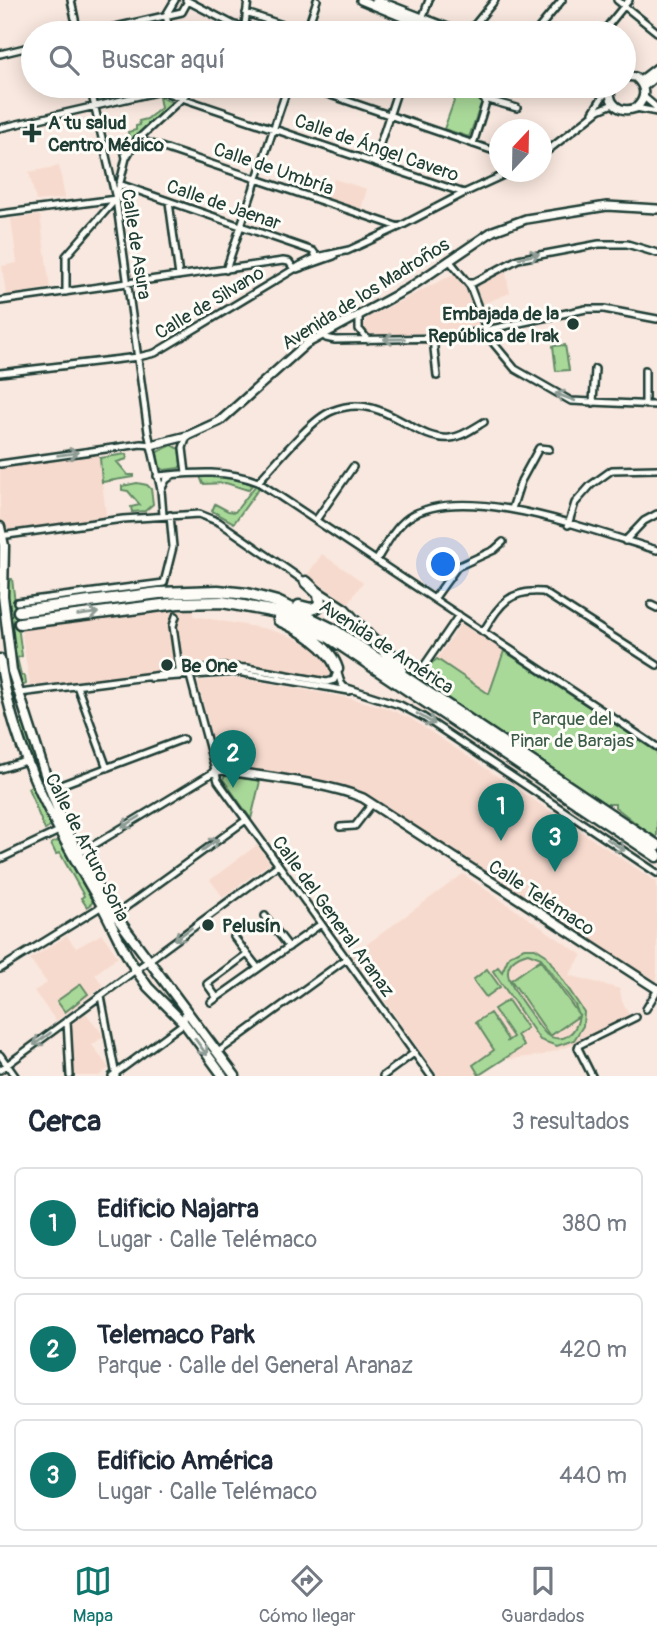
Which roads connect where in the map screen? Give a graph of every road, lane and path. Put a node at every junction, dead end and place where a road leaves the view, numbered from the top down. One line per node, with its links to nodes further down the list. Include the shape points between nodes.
1 (71, 0): 15 (street)
2 (176, 0): 14 (street)
3 (248, 0): 13 (street)
4 (317, 0): 21 (street)
5 (360, 0): 22 (street)
6 (376, 0): 23 (street)
7 (429, 0): 24 (street)
8 (495, 0): 25 (street)
9 (562, 0): 26 (street)
10 (617, 0): 12 (street)
11 (187, 1): 14 (street, via 182,12); 18 (street)
12 (626, 3): 27 (street); 28 (street)
13 (246, 13): 19 (street); 20 (street)
14 (166, 15): 16 (street); 17 (street)
15 (75, 21)
16 (140, 21)
17 (167, 21)
18 (226, 21)
19 (245, 21)
20 (270, 21)
21 (310, 21)
22 (408, 21)
23 (412, 21)
24 (422, 21)
25 (478, 21)
26 (545, 21)
27 (612, 21)
28 (656, 29)
29 (21, 49): 30 (street)
30 (0, 54)
31 (657, 68): 34 (street)
32 (657, 75): 34 (street)
33 (636, 78): 34 (street)
34 (642, 84): 35 (street)
35 (644, 97): 48 (street); 49 (street)
36 (92, 98): 46 (street, Calle de Asura)
37 (130, 98): 46 (street, Calle de Ángel Cavero)
38 (183, 98): 53 (street, Calle de Ángel Cavero); 54 (street)
39 (284, 98): 53 (street)
40 (340, 98): 50 (street)
41 (395, 98): 50 (street)
42 (602, 98): 51 (street)
43 (612, 98): 45 (street)
44 (485, 99): 47 (street); 55 (street)
45 (613, 104): 48 (street, via 624,110); 51 (street)
46 (94, 106): 52 (street); 65 (street, Calle de Asura)
47 (517, 108)
48 (636, 108): 49 (street)
49 (657, 110)
50 (390, 115): 55 (street); 60 (street)
51 (589, 118): 57 (street)
52 (0, 128)
53 (274, 128): 60 (street, Calle de Ángel Cavero); 61 (street)
54 (137, 139): 59 (street); 61 (street, Calle de Umbría)
55 (472, 144): 58 (street)
56 (123, 145): 59 (street)
57 (552, 147)
58 (489, 150)
59 (126, 158): 63 (street)
60 (374, 162): 64 (street, Calle de Ángel Cavero)
61 (257, 179): 69 (street); 70 (street, Calle de Umbría)
62 (489, 181): 64 (street, Calle de Silvano)
63 (119, 184): 65 (street); 66 (street, Calle de Jaenar)
64 (464, 192): 70 (street, Calle de Silvano)
65 (116, 199): 68 (street); 78 (street, Calle de Asura); 79 (street, via 69,250)
66 (169, 202): 69 (street, Calle de Jaenar); 76 (street)
67 (657, 209): 73 (street, Avenida de los Madroños, via 607,206 516,222 485,235)
68 (0, 214)
69 (241, 226): 72 (street, Calle de Jaenar, via 313,251); 75 (street)
70 (400, 227): 72 (street, Calle de Silvano)
71 (657, 253): 77 (street, one-way to 71, via 527,256 599,244 627,244)
72 (316, 260): 74 (street, Calle de Silvano)
73 (449, 260): 77 (street); 81 (street, Avenida de los Madroños)
74 (294, 269): 75 (street, via 284,261); 87 (street, Calle de Silvano, via 166,347)
75 (226, 270): 76 (street)
76 (179, 276): 78 (street)
77 (468, 283): 83 (street)
78 (128, 284): 79 (street); 87 (street, Calle de Asura)
79 (66, 292): 80 (street)
80 (0, 301)
81 (359, 315): 84 (street, Avenida de los Madroños); 86 (street, via 359,329)
82 (657, 319): 83 (street, via 586,309)
83 (486, 331): 85 (street); 92 (street, one-way to 83, via 570,401 515,369)
84 (323, 335): 86 (street, via 329,340); 96 (street, Avenida de los Madroños, via 290,357 227,416)
85 (433, 339): 86 (street, one-way to 86); 91 (street)
86 (368, 340)
87 (138, 357): 90 (street, Calle de Silvano); 98 (street, Calle de Asura)
88 (595, 369): 92 (street)
89 (645, 370): 93 (street)
90 (0, 373)
91 (437, 376)
92 (593, 403): 93 (street)
93 (645, 405): 94 (street)
94 (657, 405)
95 (484, 422): 107 (street, via 459,436 442,438 373,408 332,411)
96 (187, 436): 97 (street, Avenida de los Madroños); 99 (street)
97 (177, 439): 98 (street, Avenida de los Madroños); 99 (street)
98 (151, 445): 101 (street, one-way to 98); 106 (street, Calle de Asura)
99 (183, 448): 104 (street)
100 (549, 449): 109 (street, via 539,448)
101 (0, 464)
102 (354, 467): 112 (street)
103 (657, 469): 113 (street, via 612,470 575,503)
104 (186, 473): 105 (street); 107 (street, via 224,473)
105 (174, 474): 106 (street); 108 (street)
106 (157, 476): 108 (street, Calle de Asura)
107 (257, 482): 112 (street)
108 (161, 490): 111 (street, Calle de Asura)
109 (512, 509): 113 (street); 120 (street, via 456,505 418,513 400,526)
110 (657, 514): 116 (street)
111 (167, 515): 115 (street); 122 (street, via 214,519); 126 (street, Calle de Asura, via 173,547 163,584)
112 (316, 520): 120 (street)
113 (568, 524): 116 (street)
114 (0, 527): 115 (main road, Calle de Arturo Soria)
115 (1, 536): 119 (main road, Calle de Arturo Soria)
116 (625, 541): 118 (street)
117 (503, 542): 124 (street, via 457,567)
118 (657, 550)
119 (2, 553): 121 (main road, Calle de Arturo Soria)
120 (376, 561): 124 (street)
121 (2, 567): 136 (main road, Calle de Arturo Soria)
122 (306, 582): 123 (highway, via 320,596 315,608); 131 (street, via 346,608)
123 (247, 594): 126 (highway, Avenida de América, via 199,590); 141 (highway, Avenida de América, via 314,619)
124 (434, 599): 127 (street)
125 (222, 602): 129 (highway, Avenida de América, one-way to 125); 134 (highway, via 290,625 328,652); 161 (highway, Avenida de América, via 276,612 329,638)
126 (18, 606)
127 (459, 615): 130 (street); 131 (street, via 421,667)
128 (176, 616): 138 (street, via 173,626)
129 (20, 622)
130 (483, 632): 133 (street, via 510,598 521,592 543,592); 149 (street)
131 (376, 642): 141 (highway)
132 (0, 659): 137 (main road, Calle de Arturo Soria)
133 (657, 665)
134 (337, 669): 139 (street, via 329,682); 144 (street, via 342,685)
135 (225, 670): 138 (street); 139 (street); 139 (street, via 248,668); 140 (street)
136 (12, 671): 137 (street); 143 (main road, Calle de Arturo Soria)
137 (2, 672): 145 (main road, Calle de Arturo Soria)
138 (180, 675): 140 (street); 142 (street)
139 (272, 675): 144 (street)
140 (190, 676): 153 (street, Calle del General Aranaz)
141 (416, 684): 159 (highway, Avenida de América)
142 (77, 686): 143 (street); 151 (street)
143 (20, 693): 145 (main road); 146 (main road, Calle de Arturo Soria)
144 (363, 693): 164 (street, one-way to 164, via 423,716)
145 (3, 696): 147 (main road, Calle de Arturo Soria)
146 (28, 721): 147 (street); 154 (main road, Calle de Arturo Soria)
147 (13, 724): 150 (main road, Calle de Arturo Soria)
148 (183, 739): 151 (street)
149 (657, 747)
150 (26, 761): 152 (street); 158 (main road, Calle de Arturo Soria)
151 (107, 768): 154 (street)
152 (0, 769)
153 (214, 772): 155 (street, Calle Telémaco, via 225,770 343,791); 156 (street, Calle del General Aranaz); 160 (street, one-way to 160)
154 (50, 789): 158 (main road, Calle de Arturo Soria)
155 (372, 804): 157 (street, via 355,826); 184 (street, Calle Telémaco)
156 (246, 820): 163 (street, Calle del General Aranaz); 166 (street, one-way to 156)
157 (340, 827)
158 (61, 828): 160 (main road, Calle de Arturo Soria); 162 (street); 165 (main road, Calle de Arturo Soria)
159 (657, 846)
160 (77, 852): 166 (main road, Calle de Arturo Soria)
161 (657, 856)
162 (0, 859)
163 (278, 865): 168 (street, Calle del General Aranaz); 176 (street, one-way to 176)
164 (657, 873)
165 (102, 906): 171 (main road, Calle de Arturo Soria); 178 (street)
166 (116, 915): 169 (main road, Calle de Arturo Soria)
167 (265, 916): 172 (street)
168 (321, 924): 172 (street); 177 (street, Calle del General Aranaz)
169 (132, 936): 171 (street, Calle de Arturo Soria, via 126,945); 173 (main road, Calle de Arturo Soria)
170 (234, 937): 174 (street)
171 (120, 945): 175 (main road, Calle de Arturo Soria)
172 (289, 947): 179 (street)
173 (142, 949): 175 (street); 176 (main road, Calle de Arturo Soria)
174 (247, 954): 179 (street); 179 (street, via 207,984 214,1000)
175 (128, 958): 180 (main road, Calle de Arturo Soria)
176 (150, 959): 180 (street); 181 (main road, Calle de Arturo Soria)
177 (346, 959): 192 (street); 193 (street, Calle del General Aranaz)
178 (0, 968)
179 (258, 968)
180 (136, 970): 182 (main road, Calle de Arturo Soria); 186 (street)
181 (158, 970): 182 (street); 183 (main road, Calle de Arturo Soria)
182 (144, 981): 185 (main road, Calle de Arturo Soria)
183 (167, 983): 185 (street, via 155,989); 187 (main road, Calle de Arturo Soria)
184 (657, 990): 188 (street)
185 (156, 994): 191 (main road, Calle de Arturo Soria)
186 (101, 996): 190 (street); 197 (street)
187 (185, 1007): 191 (street); 192 (main road, Calle de Arturo Soria)
188 (646, 1009)
189 (636, 1017): 204 (street, via 579,1045)
190 (67, 1021): 195 (street, one-way to 195); 199 (street)
191 (184, 1023): 197 (street); 200 (main road, Calle de Arturo Soria, one-way to 200)
192 (218, 1052): 201 (main road, Calle de Arturo Soria)
193 (414, 1053): 202 (street); 203 (street, Calle del General Aranaz)
194 (0, 1055): 195 (street)
195 (7, 1065): 196 (street); 198 (street)
196 (0, 1070)
197 (115, 1075)
198 (15, 1076)
199 (71, 1076)
200 (223, 1076)
201 (235, 1076)
202 (383, 1076)
203 (431, 1076)
204 (592, 1076)

